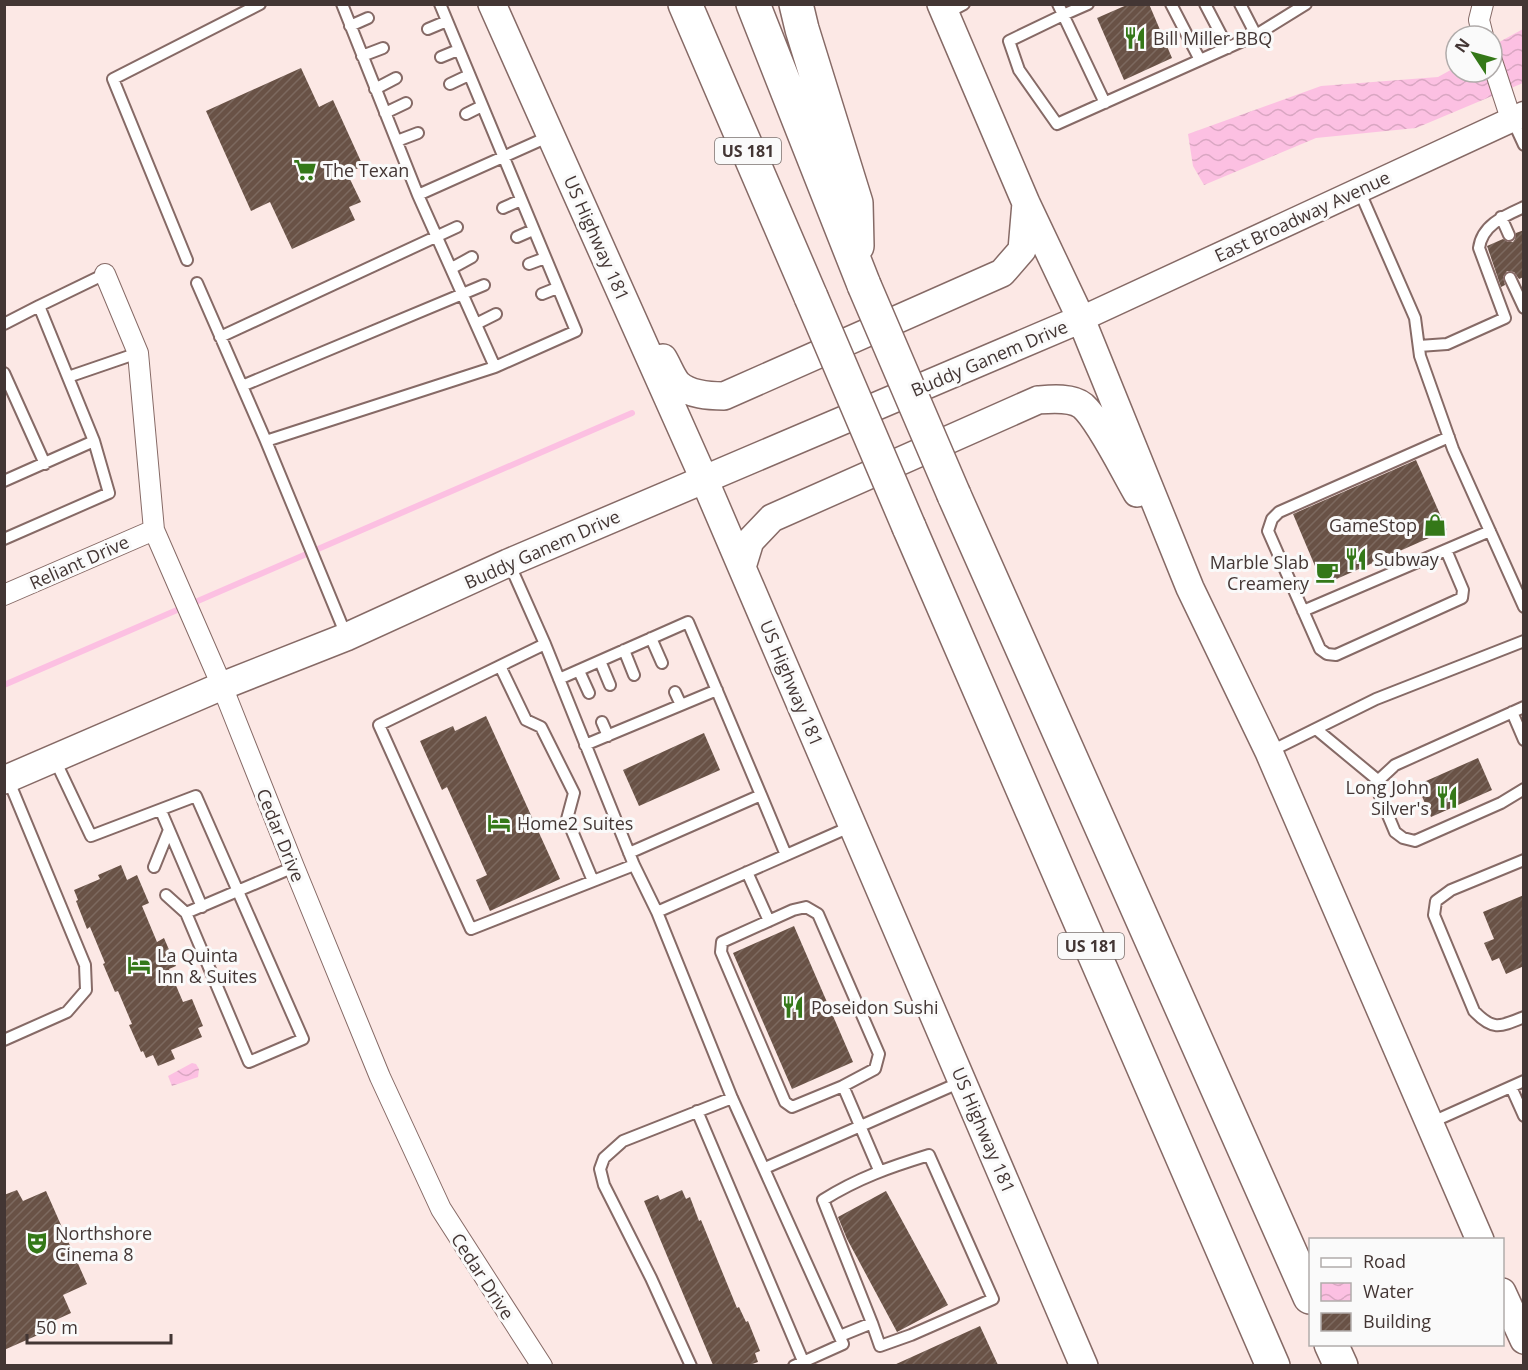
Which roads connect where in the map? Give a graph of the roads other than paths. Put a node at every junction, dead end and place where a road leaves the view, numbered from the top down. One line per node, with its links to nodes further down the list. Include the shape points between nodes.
1 (260, 4): 59 (lane, via 113,79)
2 (342, 4): 17 (lane)
3 (440, 4): 16 (lane)
4 (492, 4): 38 (main road, US Highway 181)
5 (685, 4): 168 (highway, US 181, bridge)
6 (753, 4): 64 (highway, US 181)
7 (796, 4): 64 (highway, via 856,203)
8 (1088, 4): 14 (lane)
9 (1171, 4): 25 (lane)
10 (1205, 4): 21 (lane)
11 (1240, 4): 19 (lane)
12 (1305, 4): 19 (lane)
13 (950, 8): 45 (main road)
14 (1060, 10): 32 (lane); 32 (lane, via 1008,41 1019,70 1057,124)
15 (368, 18): 17 (lane)
16 (447, 21): 18 (lane); 22 (lane)
17 (350, 26): 23 (lane)
18 (428, 29)
19 (1256, 35): 21 (lane)
20 (383, 48): 23 (lane)
21 (1228, 48): 25 (lane)
22 (458, 50): 24 (lane); 26 (lane)
23 (362, 57): 30 (lane)
24 (441, 57)
25 (1200, 60): 32 (lane)
26 (469, 75): 28 (lane); 33 (lane)
27 (396, 78): 30 (lane)
28 (450, 84)
29 (1500, 84): 36 (street)
30 (375, 89): 34 (lane)
31 (406, 103): 34 (lane)
32 (1105, 103)
33 (482, 106): 35 (lane); 41 (lane)
34 (385, 113): 39 (lane)
35 (465, 114)
36 (1517, 116): 40 (lane); 42 (street, East Broadway Avenue)
37 (418, 133): 39 (lane)
38 (551, 136): 41 (lane); 62 (main road, US Highway 181)
39 (397, 141): 43 (lane)
40 (1524, 145)
41 (504, 158): 43 (lane); 44 (lane)
42 (1359, 189): 75 (street, East Broadway Avenue); 79 (lane, via 1415,318)
43 (418, 195): 54 (lane)
44 (521, 200): 46 (lane); 52 (lane)
45 (1026, 203): 62 (main road, via 1022,250 1002,273 724,396 701,394 678,384); 75 (main road)
46 (503, 208)
47 (1521, 208): 48 (lane); 49 (lane)
48 (1501, 217): 51 (lane); 53 (lane)
49 (1524, 220)
50 (457, 227): 54 (lane)
51 (1489, 228): 56 (lane); 74 (lane, via 1480,237 1479,248)
52 (533, 230): 55 (lane); 58 (lane)
53 (1509, 235)
54 (437, 236): 61 (lane); 78 (lane)
55 (517, 237)
56 (1494, 241)
57 (472, 257): 61 (lane)
58 (545, 258): 60 (lane); 68 (lane)
59 (188, 261)
60 (529, 264)
61 (452, 268): 70 (lane)
62 (610, 270): 89 (main road, US Highway 181)
63 (105, 274): 71 (lane); 80 (street, Cedar Drive)
64 (861, 277): 166 (highway, US 181, bridge)
65 (1510, 278): 72 (lane)
66 (197, 283): 78 (lane)
67 (484, 285): 70 (lane)
68 (557, 288): 69 (lane); 81 (lane, via 576,331)
69 (542, 294)
70 (463, 295): 77 (lane); 84 (lane)
71 (39, 306): 76 (lane); 83 (lane)
72 (1524, 309): 74 (lane)
73 (496, 314): 77 (lane)
74 (1505, 318): 79 (lane, via 1447,344)
75 (1081, 319): 89 (main road, Buddy Ganem Drive); 97 (main road)
76 (4, 324)
77 (476, 324): 81 (lane)
78 (220, 338): 84 (lane)
79 (1419, 346): 85 (lane)
80 (138, 353): 83 (lane); 91 (street, Cedar Drive)
81 (495, 367): 87 (lane)
82 (4, 373): 88 (lane)
83 (68, 377): 86 (lane)
84 (242, 386): 87 (lane)
85 (1449, 437): 92 (lane); 100 (lane, via 1279,512 1272,519 1268,531)
86 (94, 441): 88 (lane); 93 (lane, via 109,493)
87 (266, 441): 101 (lane)
88 (45, 464): 90 (lane)
89 (704, 479): 95 (main road, Buddy Ganem Drive); 96 (main road, US Highway 181)
90 (4, 481)
91 (154, 530): 98 (street, Reliant Drive); 113 (street, Cedar Drive)
92 (1490, 531): 94 (lane); 99 (lane)
93 (4, 539)
94 (1446, 550): 100 (lane); 100 (lane, via 1462,598 1336,655 1320,649)
95 (508, 563): 101 (main road, Buddy Ganem Drive); 104 (lane)
96 (742, 567): 97 (main road, via 750,541 772,518 1038,400 1056,398 1082,405 1100,428); 136 (main road, US Highway 181)
97 (1191, 588): 129 (main road)
98 (4, 595)
99 (1524, 607)
100 (1303, 611)
101 (346, 636): 113 (main road, Buddy Ganem Drive)
102 (651, 638): 105 (lane); 107 (lane); 114 (lane, via 688,622)
103 (1524, 641): 125 (lane, via 1376,699)
104 (545, 644): 108 (lane); 111 (lane)
105 (624, 650): 106 (lane); 110 (lane)
106 (600, 661): 109 (lane); 112 (lane)
107 (662, 663)
108 (500, 666): 145 (lane, via 526,720 540,727 574,793 567,819); 145 (lane, via 379,725 471,929)
109 (579, 671): 111 (lane); 116 (lane)
110 (634, 675)
111 (559, 679): 128 (lane)
112 (610, 684)
113 (222, 686): 130 (main road, Buddy Ganem Drive); 143 (street, Cedar Drive)
114 (717, 690): 117 (lane); 134 (lane)
115 (675, 692): 117 (lane)
116 (589, 693)
117 (681, 705): 122 (lane)
118 (648, 706): 122 (lane)
119 (1524, 707): 120 (lane)
120 (1512, 712): 127 (lane); 132 (lane, via 1395,765)
121 (623, 716): 124 (lane)
122 (652, 717): 124 (lane)
123 (602, 722): 126 (lane)
124 (628, 727): 126 (lane)
125 (1316, 729): 129 (lane); 132 (lane)
126 (608, 736): 128 (lane)
127 (1524, 740)
128 (585, 745): 138 (lane)
129 (1269, 752): 161 (main road)
130 (55, 759): 131 (main road, Buddy Ganem Drive); 135 (lane, via 91,836)
131 (6, 780): 153 (lane, via 85,964 86,990 67,1012)
132 (1380, 782): 133 (lane, via 1377,789 1395,832 1415,841)
133 (1524, 789)
134 (761, 795): 138 (lane); 139 (lane)
135 (160, 811): 137 (lane); 146 (lane, via 196,796)
136 (853, 825): 139 (lane); 154 (main road, US Highway 181)
137 (169, 831): 142 (lane); 148 (lane)
138 (629, 853): 141 (lane)
139 (786, 855): 144 (lane)
140 (1524, 860): 152 (lane, via 1451,890 1436,901 1434,915 1474,1011 1486,1024 1502,1027)
141 (634, 865): 145 (lane); 149 (lane)
142 (154, 867)
143 (294, 867): 146 (lane); 174 (street, Cedar Drive, via 380,1077 441,1209)
144 (747, 873): 149 (lane); 151 (lane)
145 (593, 881)
146 (238, 891): 148 (lane); 150 (lane, via 303,1039 249,1062)
147 (166, 896): 150 (lane)
148 (202, 907): 150 (lane)
149 (657, 912): 158 (lane)
150 (186, 913)
151 (769, 921): 156 (lane, via 807,907 818,914 879,1054 875,1069); 156 (lane, via 722,942 721,952 785,1102 792,1107)
152 (1524, 1017)
153 (4, 1040)
154 (963, 1081): 162 (lane); 176 (main road, US Highway 181)
155 (1524, 1081): 157 (lane)
156 (843, 1086): 162 (lane)
157 (1511, 1087): 160 (lane); 161 (lane)
158 (732, 1098): 159 (lane); 163 (lane)
159 (697, 1111): 173 (lane); 175 (lane, via 623,1141 604,1158 600,1169 604,1185)
160 (1524, 1116)
161 (1430, 1123): 165 (main road)
162 (862, 1127): 163 (lane); 164 (lane)
163 (765, 1168): 170 (lane)
164 (879, 1170): 169 (lane, via 823,1200); 169 (lane, via 929,1155 993,1299 880,1346)
165 (1480, 1238)
166 (1309, 1293)
167 (1504, 1294): 171 (main road)
168 (1252, 1318): 177 (highway); 178 (highway, US 181)
169 (872, 1323): 170 (lane)
170 (840, 1336): 173 (lane, via 843,1344)
171 (1524, 1340)
172 (1332, 1346): 179 (highway)
173 (799, 1363)
174 (542, 1365)
175 (691, 1365)
176 (1084, 1365)
177 (1257, 1365)
178 (1274, 1365)
179 (1341, 1365)

